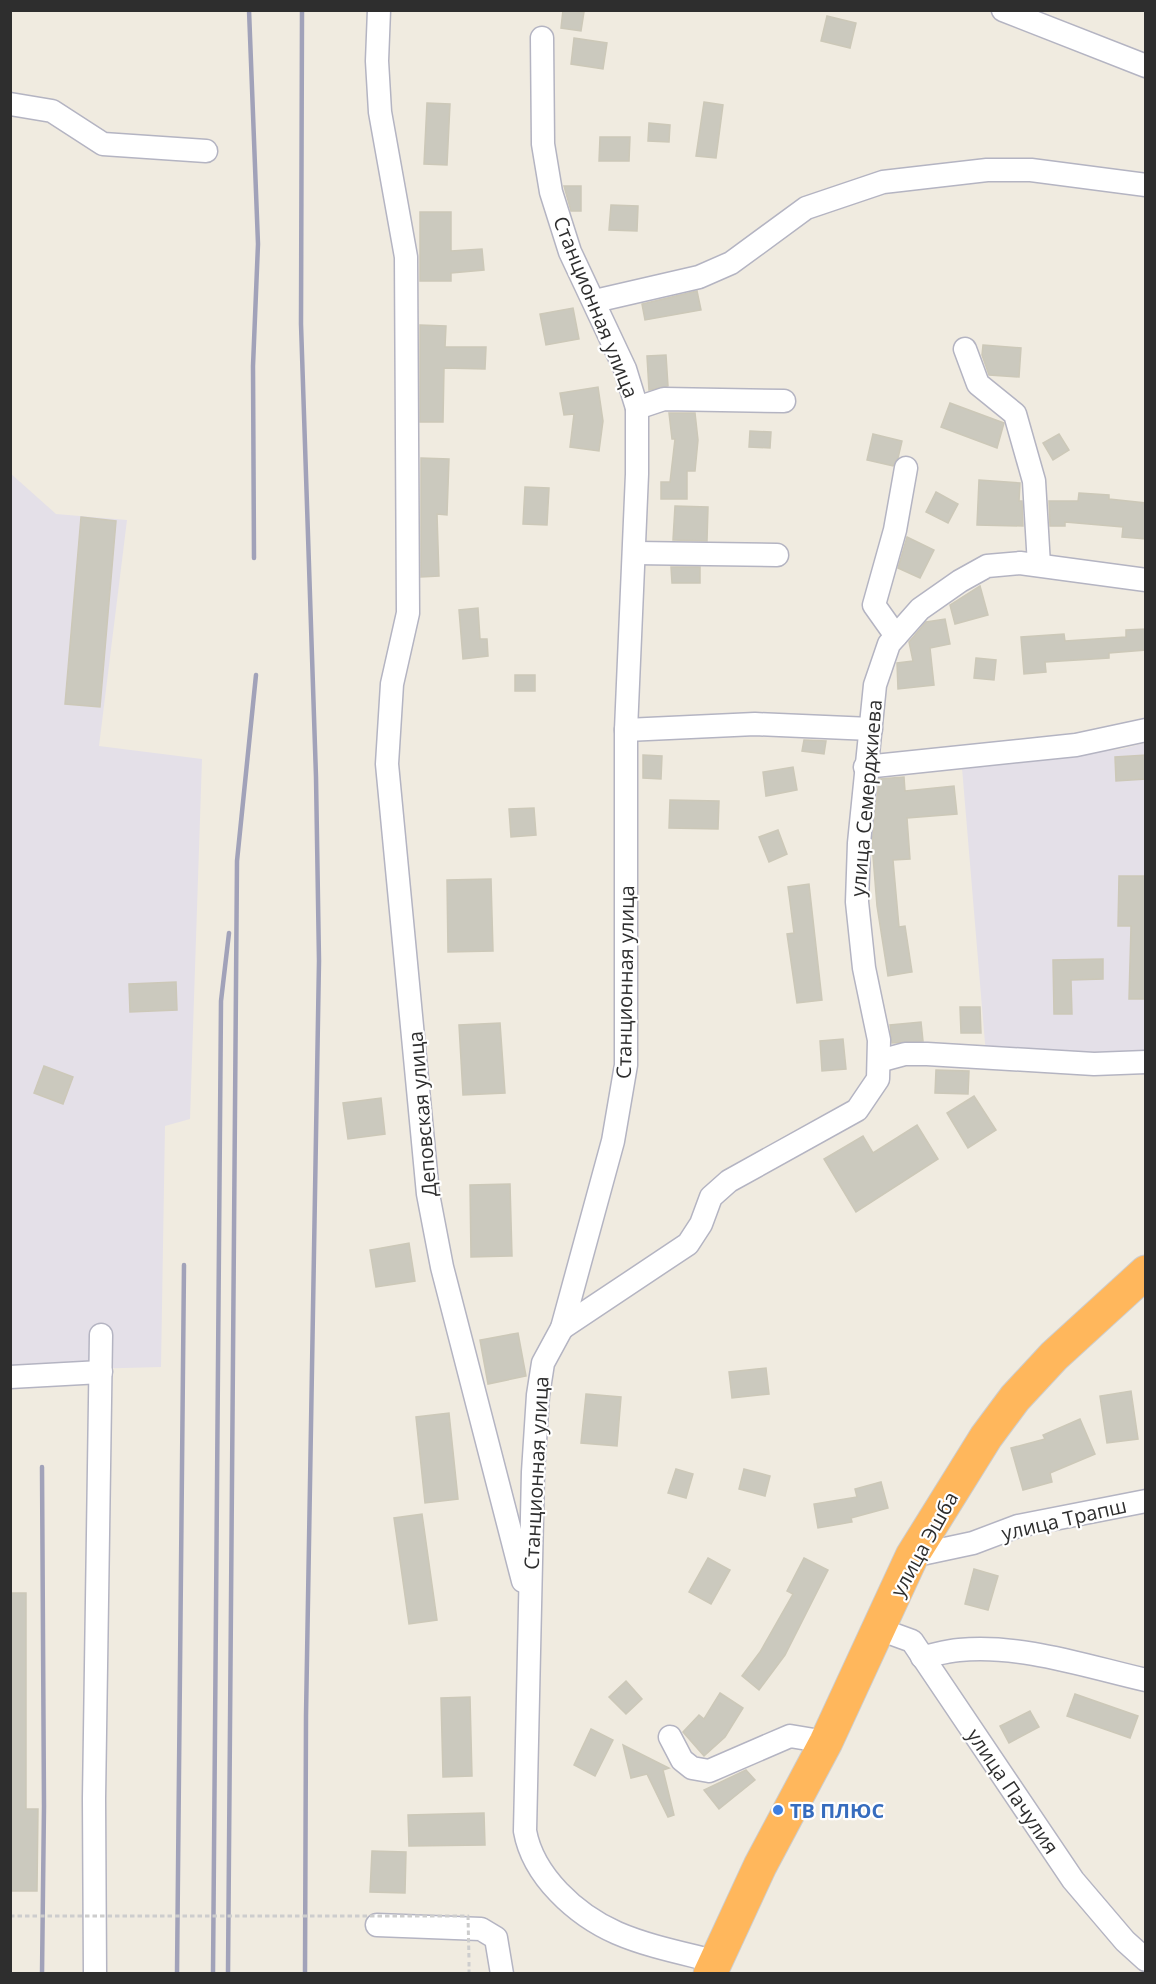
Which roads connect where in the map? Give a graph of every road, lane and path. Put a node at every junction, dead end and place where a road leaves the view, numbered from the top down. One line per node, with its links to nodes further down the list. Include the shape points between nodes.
1 (379, 10): 31 (street, Деповская улица, via 380,112 406,256 408,613 392,684 387,764 428,1194 442,1267)
2 (1003, 10): 4 (street)
3 (542, 38): 8 (street, Станционная улица, via 543,144 551,192 570,252)
4 (1146, 66)
5 (10, 104): 6 (street, via 52,111 103,144)
6 (206, 151)
7 (1146, 185): 8 (street, via 1031,170 987,170 883,182 806,208 731,263 699,277)
8 (595, 301): 11 (street, Станционная улица, via 625,369)
9 (965, 349): 15 (street, via 978,384 1015,414 1034,481)
10 (784, 400): 11 (street, via 664,399)
11 (637, 408): 13 (street, Станционная улица)
12 (906, 468): 17 (street, via 895,530 874,605)
13 (635, 552): 14 (street); 19 (street, Станционная улица)
14 (777, 555)
15 (1039, 565): 16 (street, улица Семерджиева); 17 (street, улица Семерджиева, via 987,566 920,609)
16 (1146, 580)
17 (896, 636): 18 (street, улица Семерджиева, via 889,644 875,685)
18 (871, 729): 19 (street, via 755,724); 21 (street, улица Семерджиева)
19 (626, 730): 25 (street, Станционная улица, via 625,1075 613,1141)
20 (1146, 730): 21 (street, via 1076,745)
21 (865, 767): 22 (street, улица Семерджиева, via 857,902)
22 (879, 1061): 23 (street, via 905,1054 927,1054 1094,1064); 25 (street, улица Семерджиева, via 878,1079 857,1110 729,1180 711,1197 688,1244)
23 (1146, 1062)
24 (1146, 1272): 30 (highway, улица Эшба, via 1054,1356 1015,1398)
25 (562, 1328): 31 (street, Станционная улица, via 543,1363 538,1395)
26 (101, 1335): 27 (street)
27 (101, 1372): 28 (street); 41 (street)
28 (10, 1377)
29 (1146, 1501): 30 (street, улица Трапш, via 1018,1526 973,1543)
30 (912, 1556): 32 (highway, улица Эшба)
31 (530, 1606): 40 (street, Станционная улица, via 525,1832 528,1851 548,1880 595,1920 617,1933)
32 (879, 1629): 33 (street, улица Пачулия, via 912,1641); 36 (highway, улица Эшба)
33 (922, 1657): 34 (street, via 958,1650 1000,1650); 39 (street, улица Пачулия, via 1073,1880)
34 (1146, 1680)
35 (670, 1737): 36 (street, via 682,1760 692,1768 709,1771 790,1736)
36 (826, 1742): 40 (highway, улица Эшба, via 763,1860)
37 (10, 1916): 42 (path, bridge, via 468,1916)
38 (377, 1925): 43 (street, via 481,1929 496,1938)
39 (1146, 1960)
40 (712, 1968)
41 (95, 1974)
42 (469, 1974)
43 (502, 1974)

